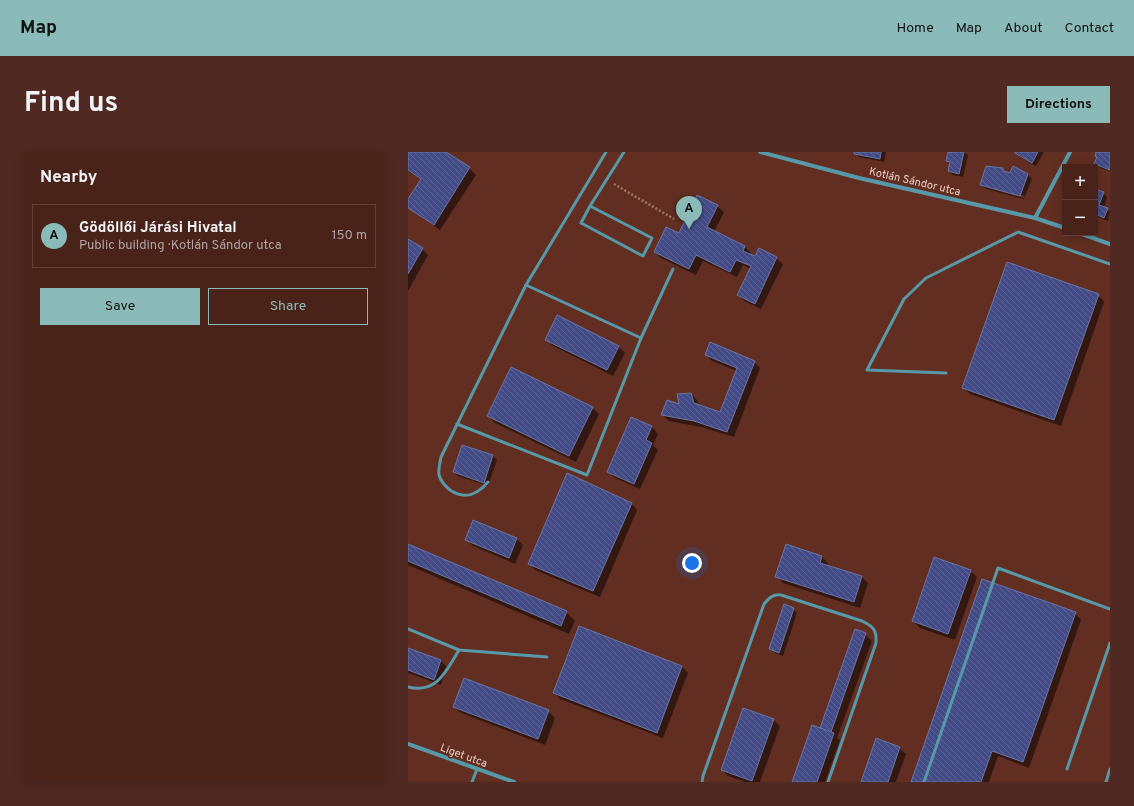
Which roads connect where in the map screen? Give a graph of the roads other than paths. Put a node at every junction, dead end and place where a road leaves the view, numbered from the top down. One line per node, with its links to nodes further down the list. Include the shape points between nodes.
1 (606, 152): 12 (lane)
2 (624, 152): 5 (lane)
3 (760, 152): 6 (street, Kotlán Sándor utca, via 859,178)
4 (1070, 152): 6 (street)
5 (590, 206): 5 (lane, via 581,223 643,256 652,238)
6 (1035, 218): 7 (street, Kotlán Sándor utca)
7 (1062, 227)
8 (1087, 236): 9 (street)
9 (1110, 244)
10 (1110, 264): 14 (lane, via 1018,232 926,278 904,299 867,370)
11 (673, 269): 13 (lane)
12 (526, 285): 13 (lane); 15 (lane)
13 (641, 338): 15 (lane, via 587,475)
14 (946, 373)
15 (457, 424): 16 (lane, via 441,457 439,469 443,485 453,492 467,496 476,494)
16 (488, 482)
17 (1110, 609): 31 (lane, via 998,568)
18 (408, 630): 20 (lane)
19 (1110, 643): 25 (lane)
20 (459, 650): 21 (lane); 22 (lane, via 444,675 434,684 417,689)
21 (547, 657)
22 (408, 686)
23 (408, 744): 24 (street, Liget utca)
24 (477, 769): 27 (lane); 28 (street, Liget utca)
25 (1067, 769)
26 (1110, 770): 32 (lane)
27 (472, 782)
28 (514, 782)
29 (702, 782): 30 (lane, via 764,604 777,594 870,625 876,635 876,642)
30 (828, 782)
31 (924, 782)
32 (1106, 782)

